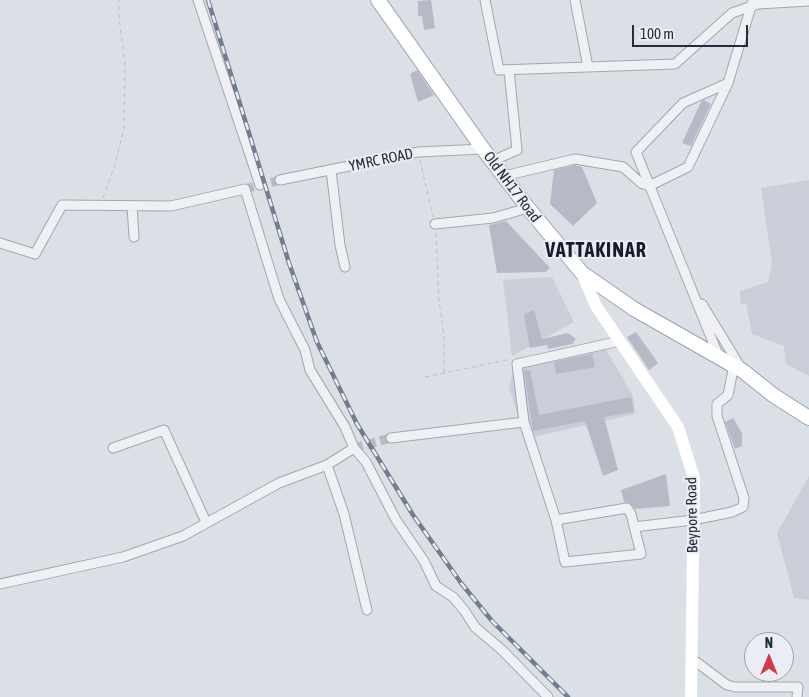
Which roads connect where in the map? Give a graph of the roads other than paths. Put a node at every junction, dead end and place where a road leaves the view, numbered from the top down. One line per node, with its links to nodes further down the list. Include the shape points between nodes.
1 (198, 0): 15 (street)
2 (378, 0): 10 (main road, Old NH17 Road)
3 (486, 0): 8 (street, via 499,70)
4 (575, 0): 7 (street)
5 (809, 1): 6 (street)
6 (752, 3): 7 (street, via 732,12 675,64); 9 (street)
7 (588, 67): 8 (street)
8 (509, 70): 11 (street, via 517,150)
9 (728, 83): 16 (street, via 688,166); 16 (street, via 683,103 636,152)
10 (483, 149): 11 (main road, Old NH17 Road); 12 (street, YMRC ROAD, via 418,152)
11 (492, 161): 13 (main road, Old NH17 Road)
12 (331, 170): 14 (street, YMRC ROAD); 22 (street)
13 (504, 176): 16 (street, via 575,159 623,167 641,183); 18 (main road, Old NH17 Road)
14 (280, 180)
15 (260, 185)
16 (650, 186): 24 (street)
17 (132, 206): 20 (street); 21 (street, via 62,205 35,254); 32 (street, via 171,206 245,189 280,299 305,350 310,370)
18 (528, 208): 19 (street, via 493,218); 23 (main road, Old NH17 Road)
19 (435, 224)
20 (134, 238)
21 (0, 243)
22 (345, 267)
23 (582, 273): 25 (main road, Beypore Road, via 596,306); 26 (main road, Old NH17 Road, via 634,309)
24 (687, 281): 26 (street); 27 (street)
25 (620, 341): 29 (street, via 517,364); 35 (main road, Beypore Road, via 678,427 694,478)
26 (719, 357): 27 (main road, Old NH17 Road)
27 (738, 368): 28 (main road, Old NH17 Road); 35 (street, via 728,395 717,404 717,410 744,498 743,507)
28 (809, 418)
29 (524, 422): 30 (street); 34 (street)
30 (391, 438)
31 (113, 448): 36 (street, via 164,430)
32 (354, 448): 33 (street); 41 (street, via 366,462 436,586 453,597 475,627)
33 (327, 466): 36 (street, via 279,483); 39 (street, via 344,514)
34 (556, 520): 37 (street, via 627,508); 37 (street, via 564,562 642,554)
35 (694, 520): 37 (street); 40 (main road, Beypore Road)
36 (206, 522): 38 (street, via 183,536 123,557)
37 (634, 527)
38 (0, 584)
39 (367, 610)
40 (692, 658): 42 (main road, Beypore Road); 43 (street, via 727,685 798,687)
41 (548, 697)
42 (691, 697)
43 (797, 697)

